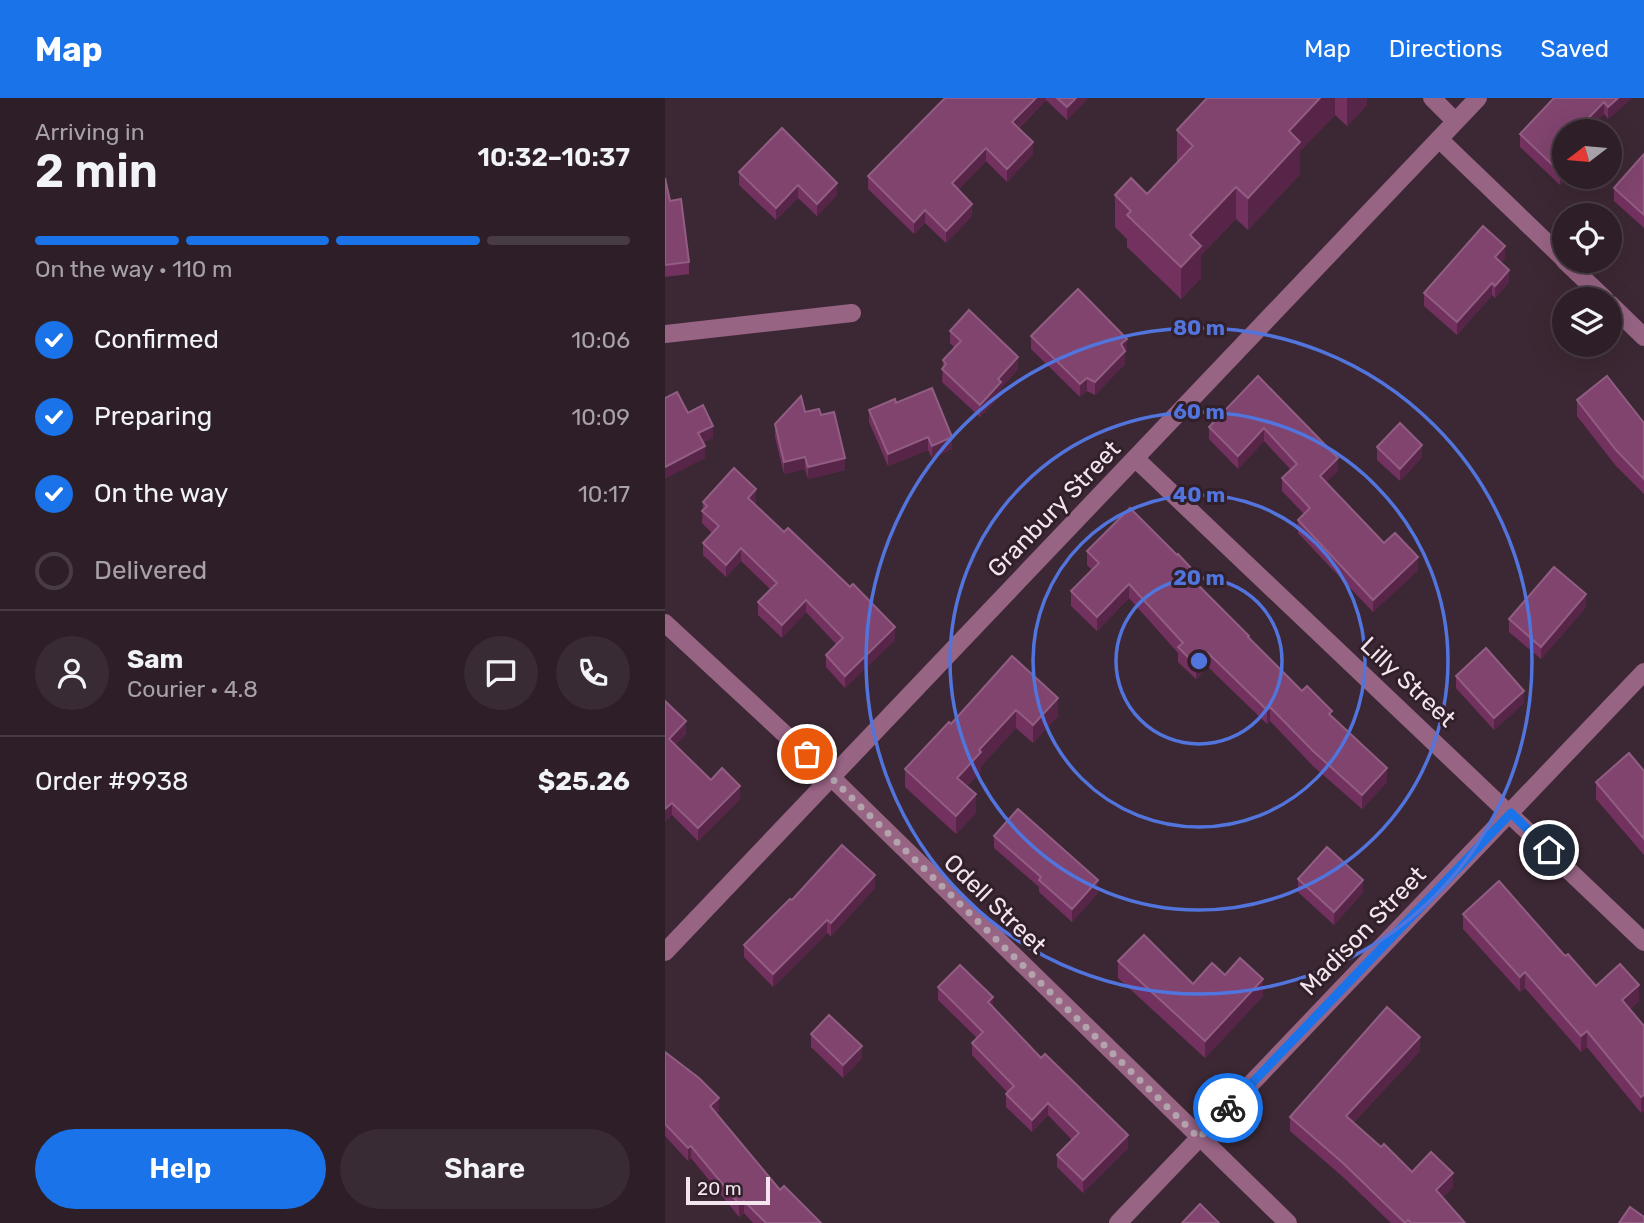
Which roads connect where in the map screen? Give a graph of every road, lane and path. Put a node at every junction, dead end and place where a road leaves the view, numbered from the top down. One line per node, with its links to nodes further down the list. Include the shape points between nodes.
1 (1432, 98): 3 (street)
2 (1478, 98): 3 (street, Granbury Street)
3 (1455, 121): 4 (street, Granbury Street)
4 (1439, 139): 5 (street); 12 (street, Granbury Street)
5 (1552, 248)
6 (1578, 273): 7 (street)
7 (1593, 287)
8 (852, 313): 10 (street)
9 (1622, 316): 11 (street)
10 (665, 334)
11 (1644, 337)
12 (1136, 459): 15 (street, Granbury Street); 16 (street, Lilly Street)
13 (665, 623): 15 (street, Odell Street)
14 (1644, 672): 16 (street, Madison Street)
15 (830, 776): 18 (street, Granbury Street); 19 (street, Odell Street)
16 (1511, 813): 17 (street, Lilly Street); 19 (street, Madison Street)
17 (1644, 942)
18 (665, 952)
19 (1199, 1138): 20 (street, Madison Street); 21 (street, Odell Street)
20 (1118, 1223)
21 (1287, 1223)

